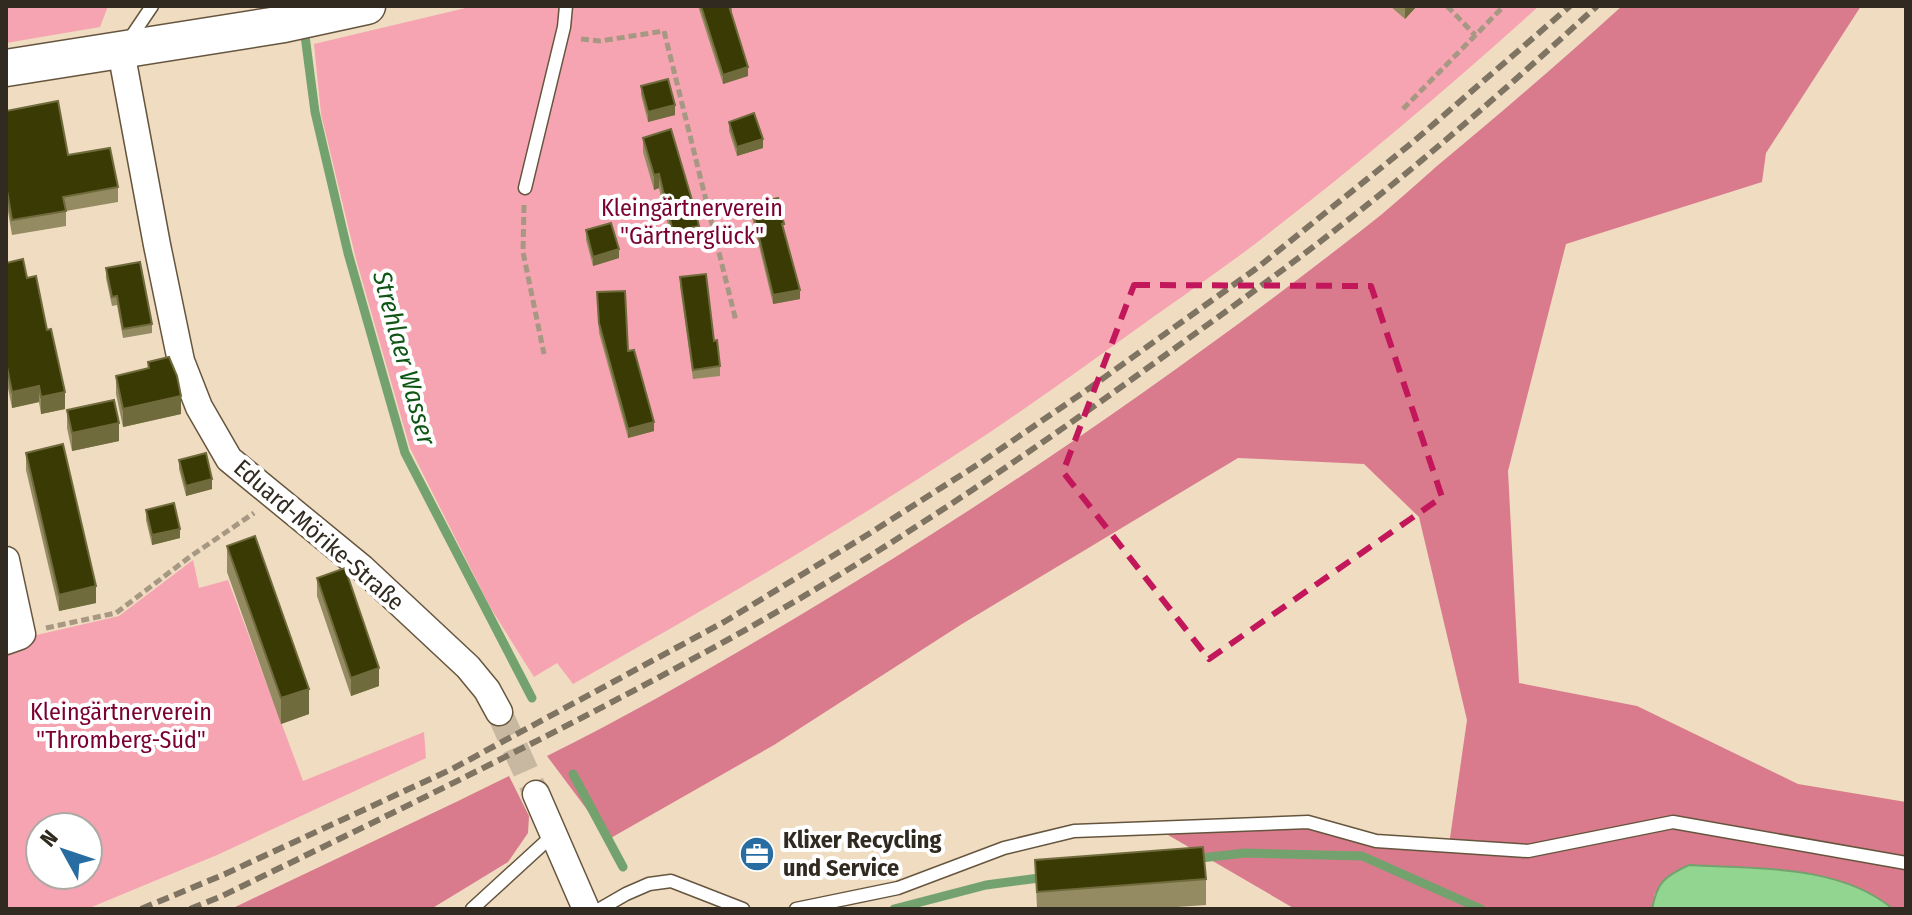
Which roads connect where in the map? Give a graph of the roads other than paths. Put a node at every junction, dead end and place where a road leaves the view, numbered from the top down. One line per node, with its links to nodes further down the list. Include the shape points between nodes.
1 (152, 6): 4 (lane)
2 (367, 6): 4 (street)
3 (566, 6): 6 (lane)
4 (121, 51): 5 (street); 9 (street, Eduard-Mörike-Straße, via 181,361 199,407 229,459 362,568 468,667)
5 (6, 68)
6 (525, 188)
7 (6, 560): 8 (street)
8 (16, 637)
9 (499, 712)
10 (536, 794): 11 (street)
11 (554, 834): 13 (lane); 16 (street)
12 (1906, 863): 19 (lane, via 1673,822 1528,851 1376,841 1308,822 1074,831 1004,848 898,888)
13 (487, 895): 14 (lane); 15 (lane)
14 (472, 909)
15 (494, 909)
16 (586, 909)
17 (600, 909): 18 (lane, via 649,884 671,881)
18 (743, 909)
19 (796, 909)

